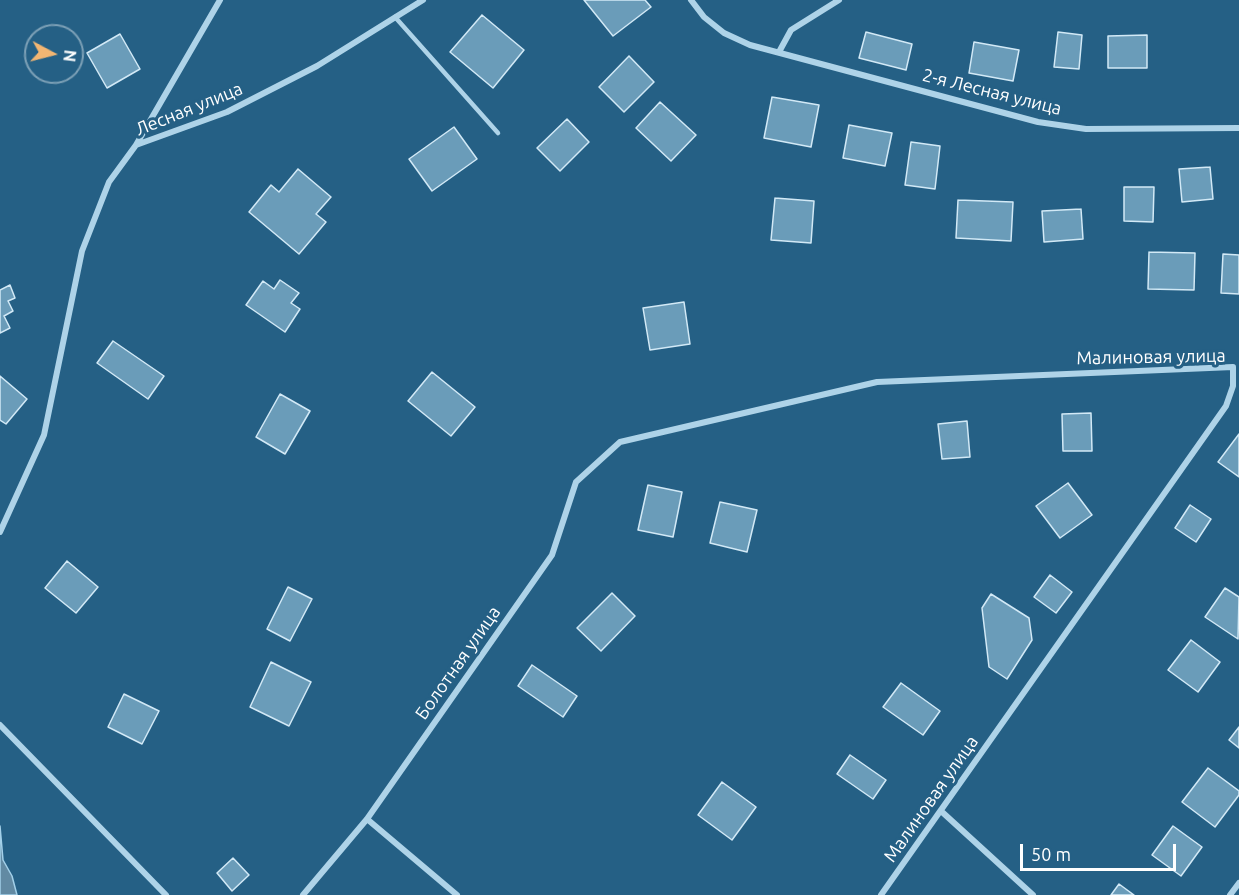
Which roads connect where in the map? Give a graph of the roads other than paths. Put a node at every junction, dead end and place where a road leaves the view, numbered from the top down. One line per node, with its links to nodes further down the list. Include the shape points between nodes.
1 (220, 0): 9 (street)
2 (423, 0): 5 (street, Лесная улица)
3 (691, 0): 6 (street, 2-я Лесная улица, via 724,33)
4 (839, 0): 6 (street, via 791,30)
5 (395, 17): 8 (lane); 9 (street, Лесная улица, via 317,66 227,112)
6 (779, 52): 7 (street, 2-я Лесная улица, via 1038,122 1086,129)
7 (1239, 128)
8 (498, 133)
9 (136, 145): 12 (street, Лесная улица, via 108,182 82,251 44,435)
10 (1236, 367): 11 (street, Малиновая улица, via 877,382); 14 (street, Малиновая улица, via 1226,406)
11 (620, 442): 15 (street, Болотная улица, via 576,482 552,555)
12 (0, 532)
13 (0, 725): 17 (street)
14 (941, 811): 20 (street, Малиновая улица); 21 (street)
15 (367, 819): 18 (street, Болотная улица); 19 (street)
16 (1239, 883): 22 (street)
17 (166, 895)
18 (303, 895)
19 (457, 895)
20 (881, 895)
21 (1033, 895)
22 (1230, 895)

